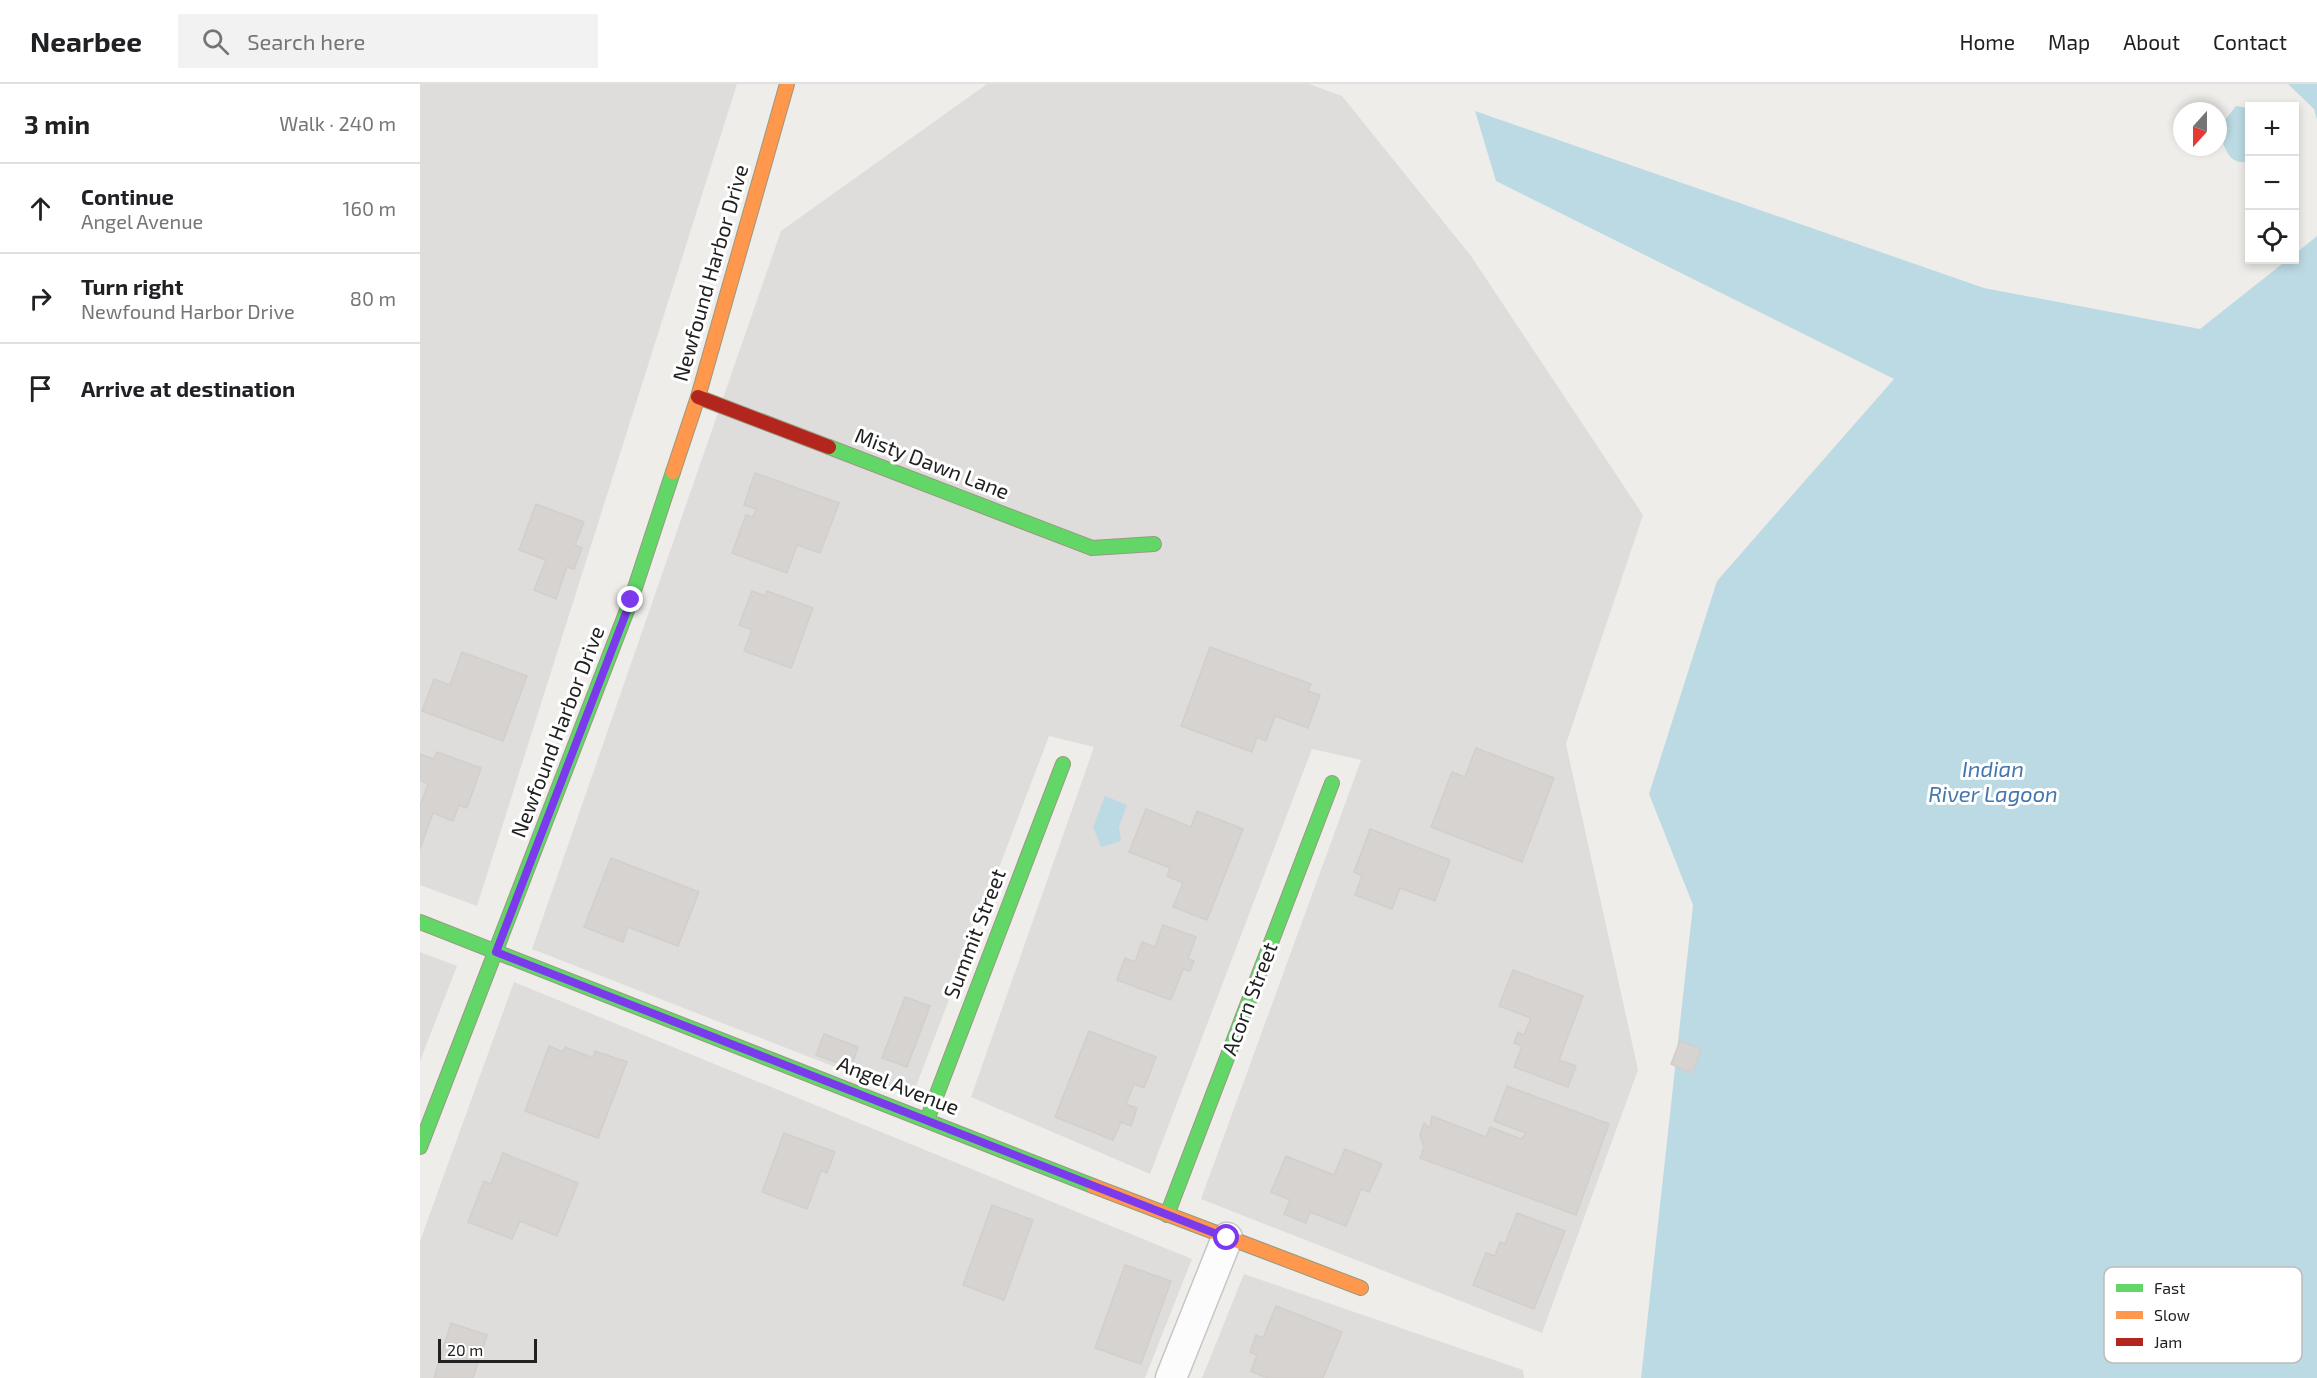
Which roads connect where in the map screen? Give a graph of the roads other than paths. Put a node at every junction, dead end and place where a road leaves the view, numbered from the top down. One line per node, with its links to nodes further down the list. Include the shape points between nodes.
1 (788, 84): 2 (street, Newfound Harbor Drive)
2 (698, 396): 3 (street, Misty Dawn Lane, via 1092,548); 7 (street, Newfound Harbor Drive, via 631,600)
3 (1154, 544)
4 (1063, 764): 8 (street, Summit Street)
5 (1332, 783): 10 (street, Acorn Street)
6 (420, 922): 7 (street, Angel Avenue)
7 (496, 952): 8 (street, Angel Avenue); 9 (street, Newfound Harbor Drive)
8 (927, 1120): 10 (street, Angel Avenue)
9 (420, 1147)
10 (1167, 1215): 11 (street, Angel Avenue)
11 (1227, 1238): 12 (street, Angel Avenue); 13 (street)
12 (1361, 1288)
13 (1171, 1378)

